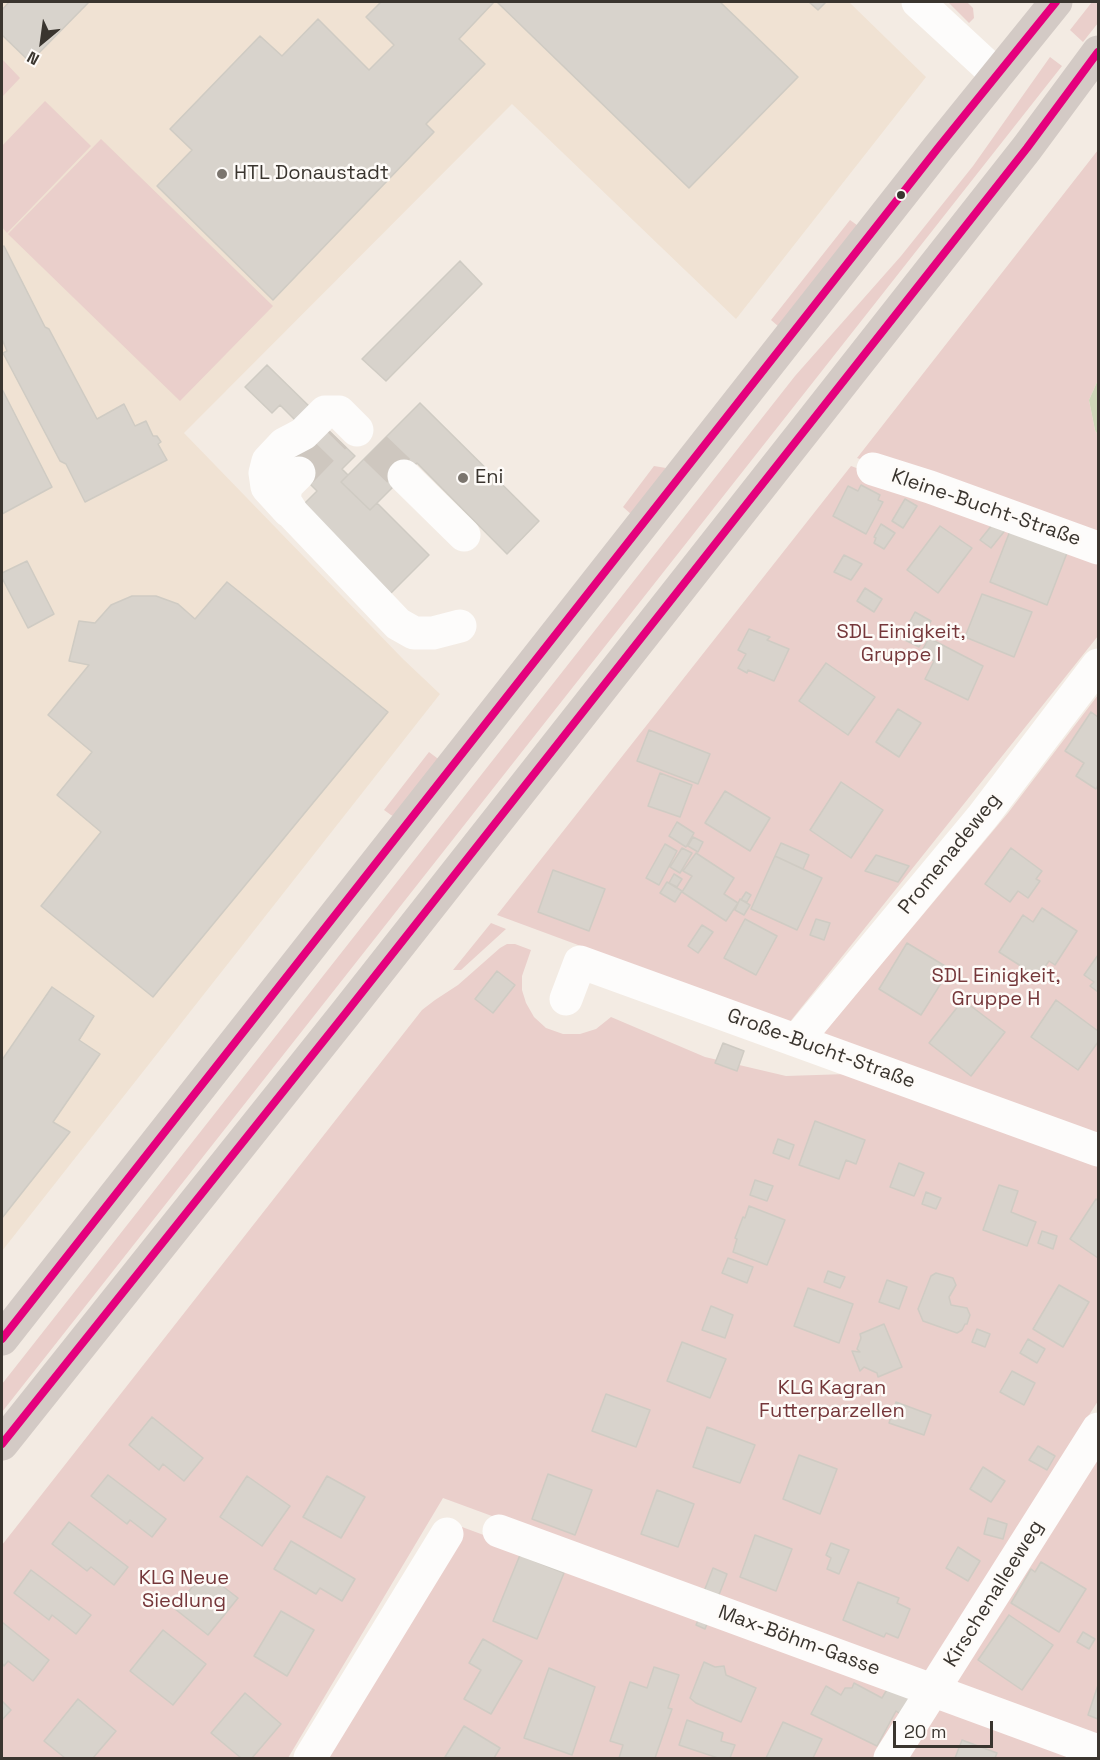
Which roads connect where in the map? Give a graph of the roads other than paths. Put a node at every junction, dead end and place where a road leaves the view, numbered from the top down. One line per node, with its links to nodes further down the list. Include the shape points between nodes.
1 (918, 2): 4 (street)
2 (1056, 2): 4 (main road)
3 (1098, 52): 19 (main road, via 1027,148 360,996)
4 (997, 75): 17 (main road)
5 (356, 438): 9 (street, via 339,412 325,412 268,461 267,487)
6 (873, 469): 11 (street, Kleine-Bucht-Straße)
7 (299, 473): 9 (street, via 286,486 284,500)
8 (404, 476): 10 (street)
9 (293, 514): 12 (street, via 398,624 414,633)
10 (464, 535)
11 (1098, 548)
12 (460, 626)
13 (1098, 665): 15 (street, Promenadeweg, via 982,816)
14 (566, 999): 15 (street, Große-Bucht-Straße, via 580,962)
15 (797, 1040): 16 (street, Große-Bucht-Straße)
16 (1098, 1150)
17 (2, 1339)
18 (1098, 1429): 22 (street, Kirschenalleeweg)
19 (2, 1444)
20 (499, 1532): 22 (street, Max-Böhm-Gasse)
21 (447, 1534): 24 (street)
22 (933, 1690): 23 (street, Max-Böhm-Gasse); 25 (street, Kirschenalleeweg)
23 (1098, 1751)
24 (310, 1758)
25 (890, 1758)

